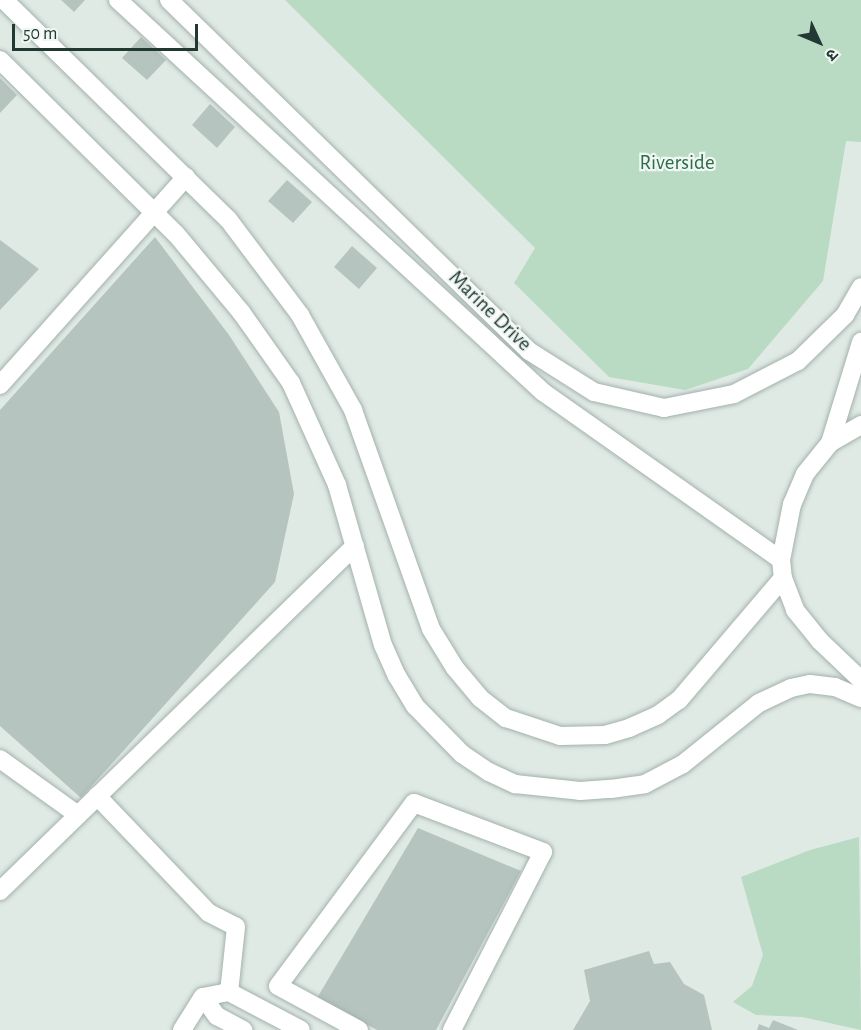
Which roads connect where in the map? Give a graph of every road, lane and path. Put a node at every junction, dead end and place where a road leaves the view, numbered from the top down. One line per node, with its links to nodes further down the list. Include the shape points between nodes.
1 (4, 0): 5 (street)
2 (118, 0): 13 (street, Marine Drive, via 543,393)
3 (169, 0): 7 (street, Marine Drive, via 530,351 594,392 664,408 734,394 798,361 845,315)
4 (0, 60): 6 (street)
5 (186, 177): 6 (street); 14 (street, via 228,219 300,315 354,410 431,629 455,668 480,698 506,718 560,736 582,736 605,735 658,715 697,681)
6 (154, 213): 9 (street); 12 (street, via 241,312 291,384 338,485)
7 (861, 287)
8 (861, 342): 11 (street)
9 (0, 386)
10 (861, 425): 11 (street)
11 (830, 443): 13 (street, via 805,474 792,504)
12 (355, 546): 16 (street, via 383,645 415,706 462,754 515,784 580,791 645,784 683,764 759,703 791,688 810,684 835,687); 18 (street)
13 (782, 560): 14 (street)
14 (783, 578): 15 (street, via 795,610 820,641)
15 (861, 680)
16 (861, 698)
17 (0, 759): 19 (street)
18 (97, 796): 19 (street); 21 (street, via 209,913 236,927)
19 (78, 815): 20 (street)
20 (0, 891)
21 (229, 992): 22 (street); 25 (street)
22 (202, 998): 23 (street); 24 (street, via 217,1016)
23 (183, 1030)
24 (243, 1030)
25 (301, 1030)
26 (359, 1030): 27 (street, via 278,986 414,803 543,852)
27 (452, 1030)

